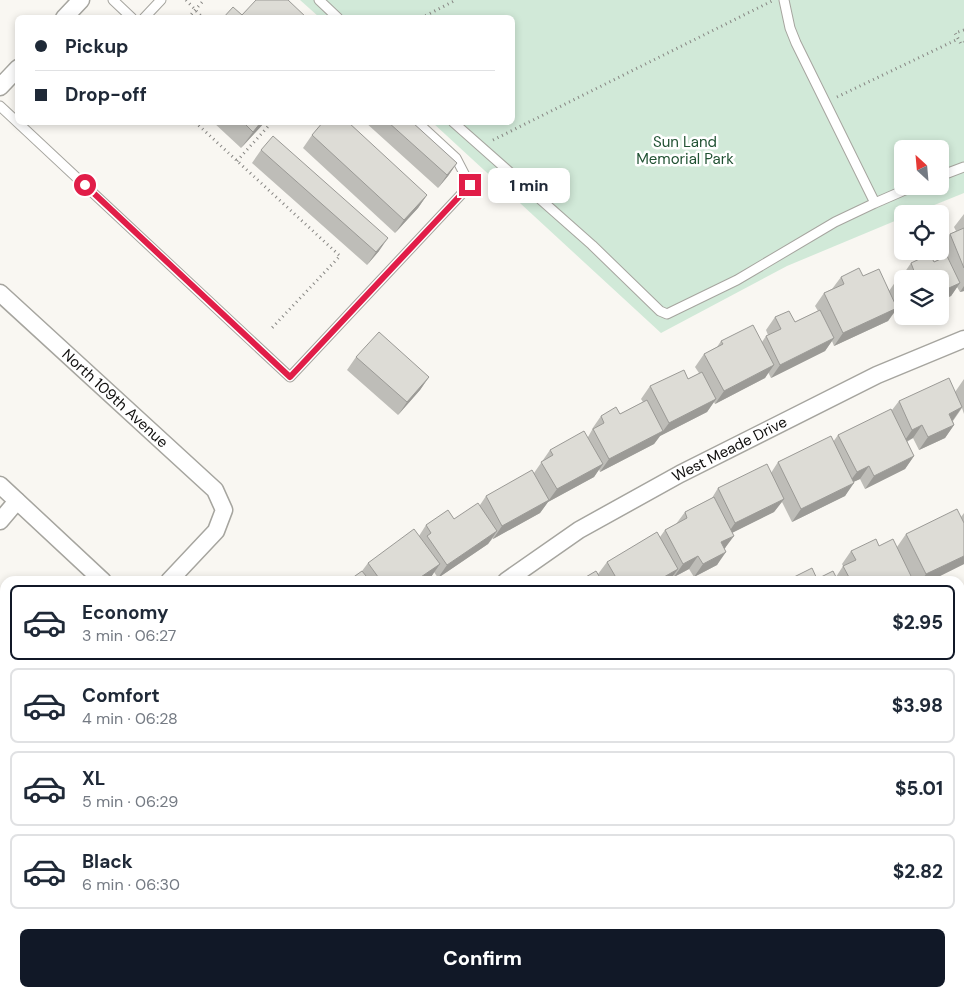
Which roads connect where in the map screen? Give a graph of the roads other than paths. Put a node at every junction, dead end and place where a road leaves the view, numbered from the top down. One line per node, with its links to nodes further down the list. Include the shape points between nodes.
1 (81, 0): 6 (street)
2 (113, 0): 7 (lane)
3 (161, 0): 8 (lane)
4 (319, 0): 9 (lane)
5 (784, 0): 20 (lane, via 790,28)
6 (67, 15)
7 (129, 15)
8 (147, 15)
9 (335, 15)
10 (15, 71): 11 (street)
11 (0, 87)
12 (0, 106): 13 (lane)
13 (15, 120)
14 (20, 125): 15 (lane, via 290,377 470,185 456,158)
15 (420, 125)
16 (456, 125): 20 (lane, via 667,314 737,280 835,222)
17 (964, 167): 18 (lane)
18 (949, 173)
19 (894, 195): 20 (lane)
20 (875, 203)
21 (0, 293): 27 (street, North 109th Avenue, via 215,490 224,510 216,531)
22 (964, 339): 28 (street, West Meade Drive, via 877,375 680,474 579,530)
23 (0, 485): 24 (street)
24 (18, 501): 25 (street); 26 (street)
25 (0, 522)
26 (98, 576)
27 (174, 576)
28 (513, 576)

